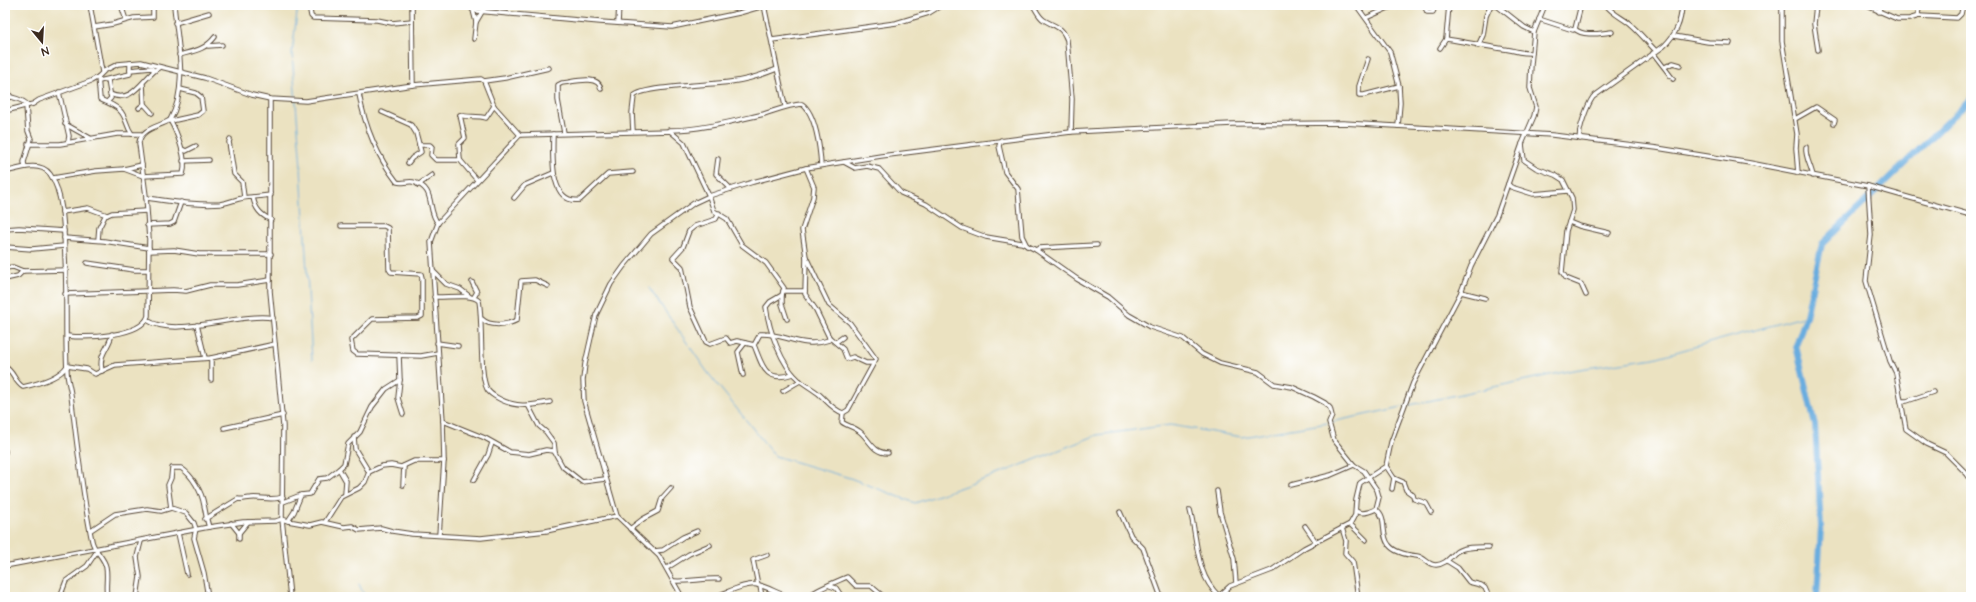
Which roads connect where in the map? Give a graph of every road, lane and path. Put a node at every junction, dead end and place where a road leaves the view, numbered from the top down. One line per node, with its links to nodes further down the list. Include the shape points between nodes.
1 (90, 5): 42 (street)
2 (121, 5): 37 (street)
3 (153, 5): 37 (street, via 153,17)
4 (174, 5): 40 (street)
5 (310, 5): 38 (street, via 313,18)
6 (412, 5): 38 (street)
7 (467, 5): 30 (street)
8 (486, 5): 31 (street)
9 (620, 5): 41 (street)
10 (942, 5): 50 (street, via 929,13 896,23)
11 (1033, 5): 104 (street, via 1044,20 1060,27 1067,40 1072,99)
12 (1356, 5): 35 (street)
13 (1395, 5): 35 (street)
14 (1424, 5): 15 (street, via 1427,12 1433,12)
15 (1433, 5)
16 (1449, 5): 49 (street)
17 (1491, 5): 54 (street)
18 (1496, 5): 44 (street)
19 (1545, 5): 36 (street)
20 (1581, 5): 43 (street)
21 (1606, 5): 29 (street)
22 (1682, 5): 46 (street, via 1680,25)
23 (1782, 5): 97 (street, via 1782,42)
24 (1816, 5): 56 (street, via 1814,24)
25 (1865, 5): 32 (street)
26 (1880, 5): 32 (street)
27 (1920, 5): 34 (street)
28 (1963, 5): 34 (street, via 1957,18)
29 (1609, 7): 57 (street, via 1634,27)
30 (473, 10): 31 (street); 39 (street)
31 (482, 11): 39 (street); 41 (street)
32 (1879, 12): 34 (street, via 1897,19 1909,20)
33 (209, 13): 40 (street)
34 (1919, 16)
35 (1366, 18): 77 (street, via 1390,52)
36 (1539, 19): 43 (street); 44 (street)
37 (126, 20): 42 (street)
38 (412, 22): 76 (street)
39 (476, 22): 48 (street)
40 (176, 23): 59 (street)
41 (618, 23): 50 (street, via 672,26 767,5 765,10)
42 (94, 26): 70 (street)
43 (1575, 29): 45 (street, via 1578,32 1593,34)
44 (1534, 32): 58 (street)
45 (1612, 32)
46 (1674, 36): 51 (street); 57 (street)
47 (215, 37): 53 (street)
48 (474, 39)
49 (1446, 39): 54 (street, via 1470,42); 55 (street)
50 (772, 40): 66 (street)
51 (1730, 43)
52 (222, 45): 53 (street)
53 (208, 46): 59 (street)
54 (1478, 46): 58 (street, via 1522,54)
55 (1440, 48)
56 (1818, 50)
57 (1655, 52): 64 (street); 113 (street, via 1593,97 1580,130)
58 (1532, 53): 110 (street, via 1530,88 1536,107)
59 (179, 55): 69 (street)
60 (1368, 59): 77 (street, via 1358,86 1359,95)
61 (130, 63): 63 (street, via 141,62); 67 (street); 70 (street, via 118,64)
62 (1680, 65): 64 (street)
63 (160, 67): 68 (street); 69 (street)
64 (1665, 67): 71 (street)
65 (548, 68): 73 (street)
66 (777, 69): 90 (street); 103 (street, via 731,82 640,92 634,96 632,104)
67 (130, 70): 68 (street); 72 (street, via 130,74)
68 (154, 70): 75 (street)
69 (181, 71): 78 (street); 85 (street)
70 (100, 76): 72 (street); 72 (street); 80 (street); 86 (street, via 100,99)
71 (1673, 79)
72 (108, 80): 81 (street)
73 (484, 81): 76 (street, via 481,79); 89 (street)
74 (5, 83): 83 (street)
75 (143, 83): 81 (street, via 130,94 121,97); 87 (street)
76 (413, 85): 82 (street)
77 (1399, 86): 101 (street)
78 (180, 89): 95 (street); 96 (street, via 201,97 203,111 198,115)
79 (601, 89): 105 (street, via 598,81 592,80 562,83 558,86)
80 (59, 92): 88 (street); 100 (street)
81 (110, 94): 86 (street, via 111,98)
82 (358, 94): 85 (street, via 306,101); 143 (street, via 369,136 387,170 397,182 412,182)
83 (10, 96): 84 (street); 88 (street)
84 (5, 97)
85 (270, 99): 147 (street)
86 (108, 101): 106 (street, via 122,111 126,126)
87 (144, 104): 91 (street); 94 (street)
88 (27, 105): 92 (street); 116 (street, via 28,131 31,136)
89 (494, 106): 109 (street); 124 (street, via 486,118 467,118 460,115 465,138 459,144)
90 (785, 106): 102 (street, via 771,112 717,125); 129 (street, via 802,104 810,112 820,149)
91 (139, 108)
92 (5, 111)
93 (382, 112): 118 (street, via 411,125)
94 (152, 113)
95 (173, 115): 96 (street); 98 (street)
96 (179, 119): 98 (street)
97 (1795, 119): 99 (street, via 1816,107 1835,120); 136 (street)
98 (170, 120): 107 (street); 121 (street, via 176,129)
99 (1834, 123)
100 (65, 124): 111 (street); 115 (street)
101 (1398, 126): 104 (street, via 1279,123); 110 (street)
102 (660, 130): 103 (street); 148 (street, via 670,131 684,143)
103 (633, 131): 105 (street)
104 (1071, 132): 114 (street)
105 (564, 133): 108 (street)
106 (132, 134): 107 (street); 111 (street)
107 (141, 134): 128 (street, via 138,148)
108 (553, 134): 109 (street); 135 (street)
109 (520, 135): 141 (street)
110 (1526, 135): 113 (street); 117 (street)
111 (90, 138): 115 (street)
112 (230, 139): 149 (street, via 234,174 242,182)
113 (1580, 139): 136 (street, via 1714,156)
114 (1001, 140): 126 (street); 171 (street, via 999,146 1005,172 1018,189 1022,236)
115 (68, 142): 116 (street)
116 (28, 144): 130 (street)
117 (1522, 144): 142 (street); 146 (street, via 1524,160 1563,180)
118 (419, 145): 124 (street, via 430,145 431,155 436,160); 127 (street, via 420,154)
119 (196, 146): 121 (street, via 186,151)
120 (1806, 147): 139 (street, via 1808,164)
121 (182, 149): 125 (street)
122 (718, 159): 145 (street, via 716,174)
123 (209, 160): 125 (street)
124 (460, 160): 141 (street)
125 (183, 161): 138 (street, via 184,171 181,175)
126 (844, 162): 129 (street); 171 (street, via 855,168 875,167 886,175 901,193 926,204 962,228 986,237 1019,241)
127 (408, 163)
128 (142, 165): 132 (street); 138 (street)
129 (821, 165): 131 (street)
130 (25, 167): 133 (street); 140 (street, via 45,168)
131 (806, 168): 145 (street); 176 (street, via 814,188 802,230)
132 (124, 169): 138 (street); 140 (street, via 96,170)
133 (5, 172)
134 (633, 172): 135 (street, via 608,174 575,201 561,192)
135 (553, 173): 152 (street, via 525,185)
136 (1798, 173): 139 (street)
137 (432, 175): 143 (street)
138 (143, 176): 151 (street)
139 (1813, 176): 144 (street)
140 (53, 178): 155 (street)
141 (477, 180): 161 (street)
142 (1508, 184): 146 (street, via 1510,187 1533,194); 189 (street, via 1497,215)
143 (418, 185): 161 (street, via 430,197)
144 (1868, 186): 158 (street); 227 (street, via 1871,235 1866,281 1896,373)
145 (731, 189): 148 (street)
146 (1568, 191): 160 (street, via 1574,203)
147 (271, 195): 150 (street); 159 (street)
148 (709, 196): 156 (street, via 712,208); 247 (street, via 674,216 652,234 611,284 596,315 585,364 583,390 590,428)
149 (244, 197): 150 (street); 153 (street, via 221,204)
150 (253, 197): 159 (street, via 256,208)
151 (146, 198): 153 (street); 154 (street)
152 (514, 198)
153 (181, 202): 162 (street, via 174,222)
154 (146, 211): 157 (street); 162 (street)
155 (62, 212): 157 (street, via 88,208); 165 (street)
156 (719, 213): 190 (street, via 731,225 742,245 766,263 779,281); 208 (street, via 716,219 695,226 689,231 683,247 673,258 682,267 690,307 706,342 710,344 726,338 730,342 737,340)
157 (108, 215): 168 (street, via 99,228)
158 (1971, 215)
159 (271, 220): 175 (street)
160 (1569, 222): 166 (street); 192 (street, via 1562,272 1566,278 1581,284)
161 (438, 223): 182 (street, via 430,242)
162 (147, 225): 173 (street)
163 (340, 226): 213 (street, via 388,228 391,272 421,274 422,316 372,319 352,340 353,351 357,354)
164 (5, 229): 165 (street)
165 (64, 231): 167 (street)
166 (1609, 233)
167 (64, 238): 168 (street); 170 (street)
168 (98, 240): 173 (street)
169 (1097, 245): 174 (street)
170 (64, 246): 172 (street, via 32,249); 179 (street)
171 (1027, 246): 174 (street)
172 (5, 247)
173 (149, 250): 175 (street, via 199,254); 180 (street)
174 (1036, 250): 240 (street, via 1150,327 1182,338 1206,356 1226,365 1258,372 1274,384 1292,387 1325,403 1330,408 1332,416 1329,423 1334,440)
175 (271, 254): 184 (street)
176 (806, 257): 188 (street); 216 (street, via 829,305 853,327 876,359)
177 (87, 263): 180 (street)
178 (5, 268): 181 (street, via 13,267)
179 (66, 270): 181 (street); 191 (street)
180 (148, 270): 187 (street)
181 (22, 271): 183 (street, via 18,276)
182 (432, 271): 193 (street, via 446,284); 194 (street)
183 (5, 279)
184 (270, 280): 187 (street, via 237,285 210,284 186,291); 196 (street)
185 (472, 282): 193 (street, via 477,292)
186 (548, 286): 197 (street, via 535,280 521,281 517,320 500,324 488,323)
187 (148, 291): 191 (street); 199 (street)
188 (805, 291): 190 (street); 204 (street)
189 (1461, 292): 195 (street); 242 (street, via 1413,383 1390,442)
190 (783, 293): 198 (street, via 782,304); 201 (street, via 766,307)
191 (65, 294): 203 (street)
192 (1586, 295)
193 (471, 296): 194 (street); 197 (street, via 479,301)
194 (434, 297): 207 (street)
195 (1485, 298)
196 (272, 318): 200 (street); 209 (street)
197 (482, 319): 229 (street, via 484,378 488,391 512,405)
198 (787, 319)
199 (147, 320): 200 (street, via 157,326); 202 (street, via 134,328)
200 (198, 325): 214 (street)
201 (772, 333): 204 (street, via 793,341 809,343 823,342 829,340); 210 (street, via 760,334); 220 (street)
202 (112, 334): 203 (street, via 83,338); 219 (street, via 102,354)
203 (67, 336): 217 (street)
204 (829, 337): 206 (street)
205 (843, 337): 206 (street)
206 (836, 342): 216 (street, via 845,352 847,359 853,357 866,363)
207 (437, 343): 211 (street); 212 (street)
208 (745, 343): 210 (street); 221 (street, via 738,352)
209 (275, 344): 215 (street); 232 (street)
210 (754, 345): 220 (street, via 768,374 779,377)
211 (458, 346)
212 (438, 353): 213 (street, via 420,356); 233 (street)
213 (399, 355): 223 (street)
214 (205, 358): 215 (street); 219 (street, via 115,365)
215 (211, 358): 222 (street)
216 (873, 363): 230 (street, via 848,410)
217 (67, 366): 218 (street, via 57,375 23,387 19,385 10,369); 219 (street, via 87,369 95,374); 277 (street, via 75,440)
218 (5, 367)
219 (102, 371)
220 (793, 374): 224 (street)
221 (744, 375)
222 (211, 380)
223 (400, 380): 231 (street, via 398,398); 235 (street, via 386,389)
224 (800, 381): 225 (street); 230 (street, via 819,394 831,407)
225 (783, 391)
226 (1933, 392): 227 (street)
227 (1901, 401): 249 (street, via 1906,429 1946,454)
228 (550, 402): 229 (street)
229 (528, 405): 237 (street, via 539,426 554,443)
230 (843, 413): 238 (street, via 842,422 860,431 873,448)
231 (403, 414)
232 (283, 415): 234 (street); 257 (street)
233 (443, 421): 236 (street); 239 (street)
234 (224, 428)
235 (354, 438): 243 (street, via 348,444 344,464); 244 (street, via 355,449)
236 (492, 442): 237 (street, via 510,452 529,454 550,450); 248 (street)
237 (556, 453): 247 (street, via 563,467 582,482)
238 (888, 453)
239 (444, 461): 241 (street, via 414,461); 282 (street)
240 (1354, 465): 245 (street); 251 (street, via 1331,475)
241 (404, 466): 244 (street, via 382,466); 250 (street)
242 (1386, 466): 245 (street); 246 (street)
243 (339, 469): 255 (street, via 345,478); 256 (street, via 327,478 319,480 310,494)
244 (369, 472): 255 (street, via 359,488)
245 (1368, 477): 260 (street, via 1378,497); 262 (street, via 1360,483)
246 (1394, 478): 253 (street); 264 (street, via 1403,482 1414,499 1426,503)
247 (605, 479): 265 (street)
248 (474, 480)
249 (1971, 480)
250 (403, 485)
251 (1291, 485)
252 (671, 488): 278 (street, via 662,498 658,512 643,519)
253 (1392, 489)
254 (1217, 492): 298 (street, via 1220,512 1234,559)
255 (345, 494): 270 (street)
256 (301, 495): 258 (street); 268 (street)
257 (283, 497): 258 (street); 266 (street, via 238,499)
258 (283, 502): 267 (street)
259 (170, 508): 266 (street, via 168,485 172,478 171,471 172,468 181,468 193,480 204,505); 276 (street, via 186,513); 277 (street, via 161,511 147,509 115,514)
260 (1376, 509): 262 (street, via 1359,513); 292 (street, via 1382,516 1386,542 1394,550 1420,556 1430,564 1436,565)
261 (1190, 510): 314 (street, via 1201,568 1211,588)
262 (1356, 511): 272 (street)
263 (1120, 512): 313 (street, via 1131,536 1143,548)
264 (1431, 512)
265 (617, 516): 278 (street); 282 (street, via 516,535 481,538)
266 (206, 519): 274 (street)
267 (282, 519): 268 (street); 269 (street); 305 (street)
268 (288, 521): 270 (street, via 310,525)
269 (248, 522): 271 (street); 281 (street)
270 (325, 522): 282 (street, via 344,527 352,526 360,530 381,528)
271 (231, 523): 274 (street); 281 (street)
272 (1350, 524): 275 (street); 284 (street)
273 (1305, 526): 286 (street)
274 (209, 527): 276 (street)
275 (1342, 528): 286 (street); 315 (street, via 1346,541 1345,553 1353,562)
276 (196, 529): 280 (street); 304 (street, via 194,538)
277 (91, 530): 289 (street)
278 (630, 530): 290 (street)
279 (697, 531): 290 (street, via 663,550)
280 (178, 533): 285 (street); 295 (street)
281 (238, 533): 283 (street)
282 (439, 535)
283 (239, 539)
284 (1366, 540)
285 (141, 541): 289 (street); 303 (street, via 137,557 140,572)
286 (1316, 542): 298 (street, via 1272,570)
287 (710, 545): 294 (street)
288 (1489, 547): 292 (street, via 1464,549 1456,552)
289 (96, 549): 293 (street); 301 (street, via 87,566 66,582); 302 (street, via 107,568)
290 (654, 551): 294 (street)
291 (767, 555): 299 (street, via 753,560)
292 (1447, 561): 316 (street, via 1458,568 1469,582 1485,588)
293 (5, 566)
294 (667, 568): 297 (street)
295 (188, 574)
296 (719, 579): 297 (street)
297 (674, 581): 306 (street)
298 (1236, 583): 314 (street)
299 (759, 585): 307 (street); 308 (street); 309 (street)
300 (830, 586): 310 (street, via 818,589); 311 (street, via 836,588); 312 (street, via 847,577 856,586 871,586)
301 (60, 597)
302 (107, 597)
303 (137, 597)
304 (208, 597)
305 (290, 597)
306 (682, 597)
307 (714, 597)
308 (762, 597)
309 (791, 597)
310 (807, 597)
311 (842, 597)
312 (884, 597)
313 (1161, 597)
314 (1219, 597)
315 (1358, 597)
316 (1489, 597)

